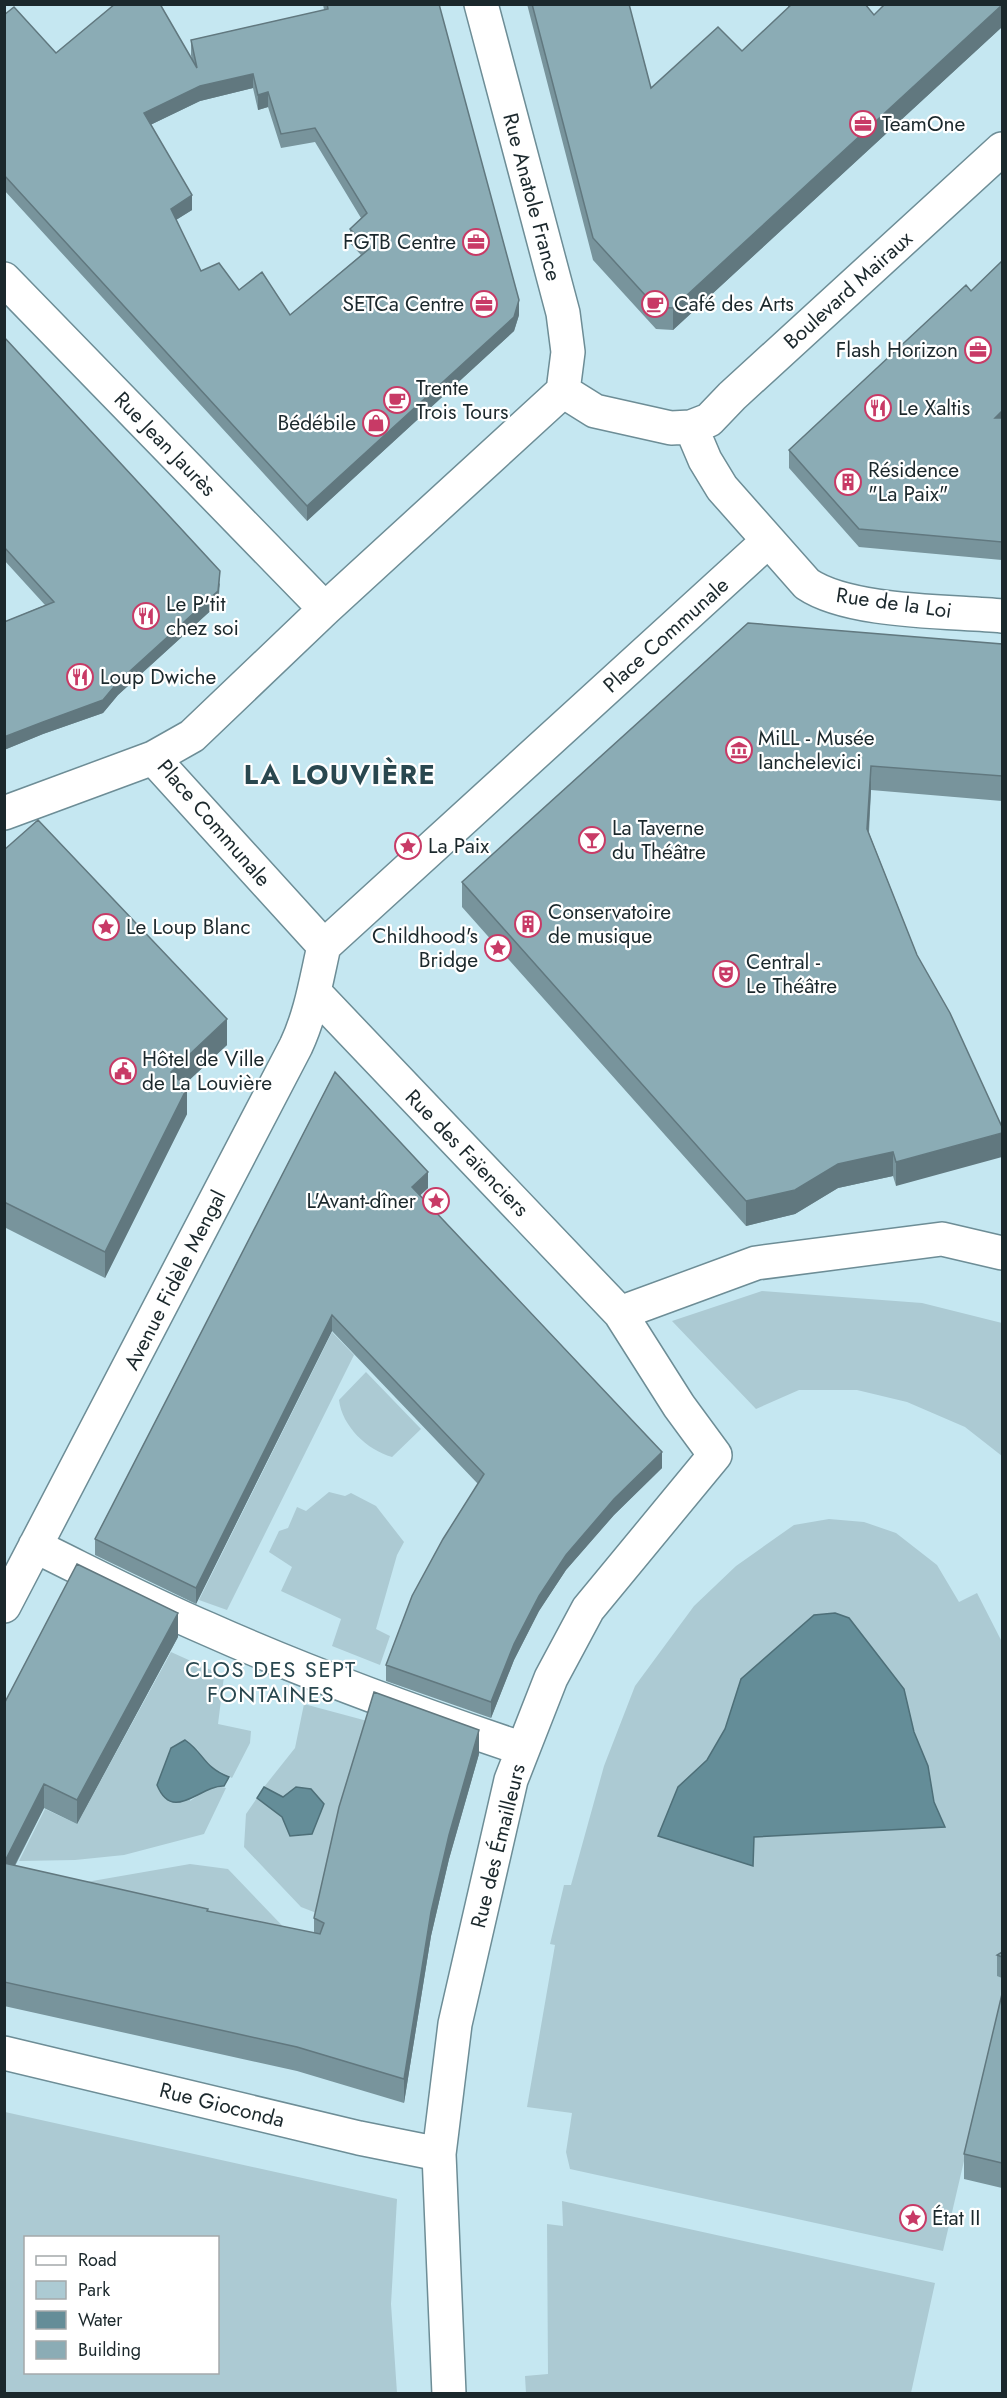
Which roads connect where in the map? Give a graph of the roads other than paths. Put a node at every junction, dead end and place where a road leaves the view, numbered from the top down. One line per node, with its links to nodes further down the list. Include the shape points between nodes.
1 (481, 4): 4 (street, Rue Anatole France, via 563,313 568,352)
2 (1002, 149): 5 (street, Boulevard Mairaux, via 709,420)
3 (4, 279): 7 (street, Rue Jean Jaurès)
4 (562, 391): 5 (street, via 595,411 671,428); 7 (street, Place Communale)
5 (691, 427): 6 (street, via 722,488)
6 (768, 541): 8 (street, Rue de la Loi, via 807,584 834,598); 11 (street, Place Communale)
7 (325, 609): 9 (street, Place Communale, via 192,736)
8 (1002, 616)
9 (153, 758): 10 (street); 11 (street, Place Communale)
10 (4, 813)
11 (324, 946): 12 (street, Avenue Fidèle Mengal)
12 (315, 993): 16 (street, Rue des Faïenciers); 17 (street, Avenue Fidèle Mengal, via 296,1046)
13 (1002, 1230): 14 (street)
14 (958, 1242): 15 (street); 16 (street, via 942,1239 756,1263)
15 (1002, 1253)
16 (620, 1313): 19 (street, Rue des Émailleurs, via 679,1406 716,1455 588,1609 550,1678)
17 (35, 1546): 18 (street, Avenue Fidèle Mengal); 19 (street, via 207,1629 369,1696)
18 (4, 1606)
19 (523, 1749): 21 (street, Rue des Émailleurs, via 506,1800 455,2024)
20 (4, 2053): 21 (street, Rue Gioconda)
21 (439, 2154): 22 (street, Rue des Émailleurs)
22 (449, 2394)

